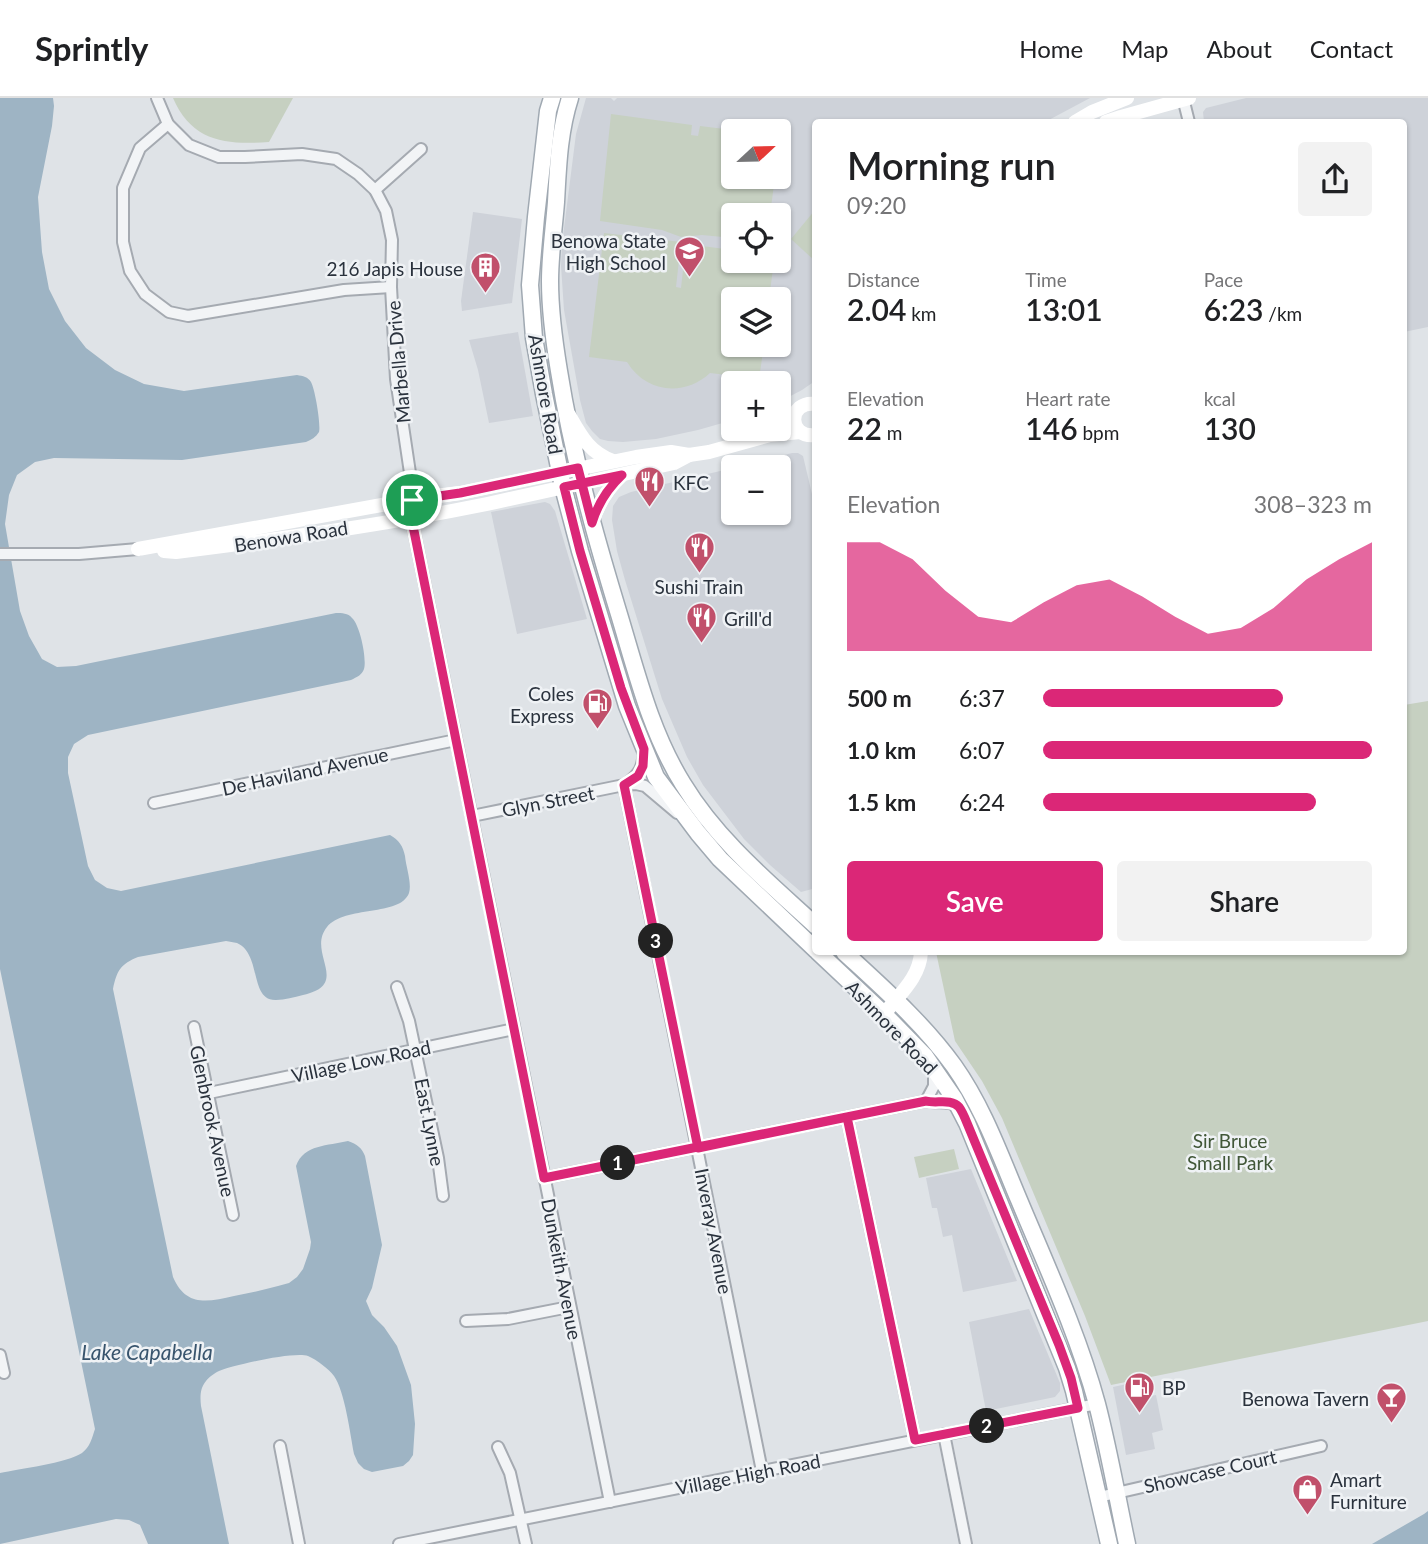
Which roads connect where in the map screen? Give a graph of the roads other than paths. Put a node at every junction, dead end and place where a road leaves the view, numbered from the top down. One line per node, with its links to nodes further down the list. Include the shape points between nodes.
1 (158, 98): 9 (street, Marbella Drive)
2 (570, 98): 14 (main road, Ashmore Road, via 560,149 550,281)
3 (1127, 98): 6 (street)
4 (1185, 99): 7 (street); 8 (street)
5 (550, 102): 21 (main road, Ashmore Road, via 530,285 534,338)
6 (1080, 119)
7 (1115, 119)
8 (1188, 119)
9 (168, 124): 11 (street, Marbella Drive, via 190,145 219,157 302,154 336,159); 12 (street, via 140,148 123,188 123,242 130,271 145,294 169,312 188,316 344,290)
10 (421, 149): 11 (street)
11 (375, 190): 12 (street, Marbella Drive, via 386,211 391,240)
12 (391, 287): 22 (street, Marbella Drive, via 396,379)
13 (812, 404): 15 (street, via 798,408 794,417)
14 (565, 408): 18 (street, via 591,449); 20 (main road, Ashmore Road)
15 (797, 427): 16 (street); 17 (street, Benowa Road)
16 (812, 436)
17 (689, 455): 18 (street, Benowa Road, via 656,453); 19 (street, Benowa Road)
18 (613, 461): 20 (street, Benowa Road)
19 (622, 475): 20 (street, Benowa Road); 24 (street, via 598,504)
20 (580, 476): 21 (street, Benowa Road); 24 (main road, Ashmore Road)
21 (562, 479): 22 (street, Benowa Road); 23 (street, Benowa Road, via 486,504); 28 (main road, Ashmore Road, via 621,688)
22 (412, 500): 23 (street, Dunkeith Avenue); 25 (street, Benowa Road)
23 (412, 517): 25 (street, Benowa Road, via 176,552); 27 (street, Dunkeith Avenue)
24 (592, 523): 33 (main road, Ashmore Road, via 645,701 678,776 730,846)
25 (138, 549): 26 (street, Benowa Road)
26 (0, 554)
27 (456, 740): 30 (street, De Haviland Avenue); 31 (street, Dunkeith Avenue)
28 (644, 749): 29 (street, via 638,776); 32 (main road, Ashmore Road, via 656,777)
29 (624, 785): 31 (street, Glyn Street); 32 (street, Glyn Street, via 645,786); 49 (street, Inveray Avenue)
30 (154, 803)
31 (472, 816): 42 (street, Dunkeith Avenue)
32 (698, 833): 34 (main road, Ashmore Road)
33 (812, 922)
34 (812, 946)
35 (821, 955): 40 (main road, Ashmore Road)
36 (847, 955): 39 (main road, Ashmore Road)
37 (920, 955): 39 (street, via 918,969)
38 (397, 987): 43 (street, East Lynne)
39 (896, 999): 40 (street); 57 (main road, Ashmore Road, via 936,1041 983,1116 1072,1328)
40 (884, 1014): 44 (main road, Ashmore Road)
41 (194, 1027): 45 (street, Glenbrook Avenue)
42 (514, 1029): 43 (street, Village Low Road); 50 (street, Dunkeith Avenue)
43 (415, 1049): 45 (street, Village Low Road); 51 (street, East Lynne)
44 (934, 1067): 46 (street, via 934,1086); 47 (main road, Ashmore Road)
45 (209, 1093): 52 (street, Glenbrook Avenue)
46 (926, 1101): 47 (street); 48 (street)
47 (958, 1106): 58 (main road, Ashmore Road, via 1059,1345)
48 (847, 1117): 49 (street); 60 (street)
49 (698, 1148): 50 (street); 64 (street, Inveray Avenue)
50 (544, 1178): 53 (street, Dunkeith Avenue)
51 (443, 1196)
52 (233, 1215)
53 (569, 1307): 54 (street, via 508,1320); 67 (street, Dunkeith Avenue)
54 (466, 1321)
55 (0, 1355): 56 (street)
56 (4, 1373)
57 (1097, 1404): 58 (street, Village High Road); 65 (main road, Ashmore Road)
58 (1078, 1408): 59 (street, Village High Road); 66 (main road, Ashmore Road)
59 (944, 1434): 60 (street, Village High Road); 72 (street)
60 (915, 1440): 64 (street, Village High Road)
61 (280, 1446): 69 (street)
62 (1321, 1446): 65 (street, Showcase Court)
63 (498, 1447): 68 (street, via 510,1473)
64 (762, 1471): 67 (street, Village High Road)
65 (1116, 1492): 66 (street, Showcase Court); 74 (main road, Ashmore Road)
66 (1099, 1497): 73 (main road, Ashmore Road)
67 (610, 1502): 68 (street, Village High Road)
68 (521, 1520): 70 (street, Village High Road); 71 (street)
69 (299, 1544)
70 (399, 1544)
71 (526, 1544)
72 (966, 1544)
73 (1109, 1544)
74 (1127, 1544)

